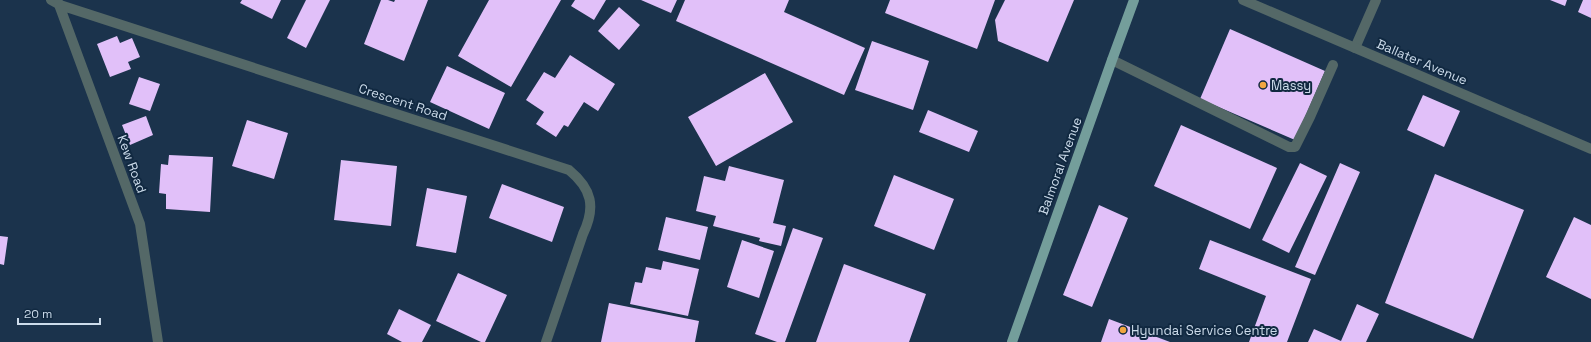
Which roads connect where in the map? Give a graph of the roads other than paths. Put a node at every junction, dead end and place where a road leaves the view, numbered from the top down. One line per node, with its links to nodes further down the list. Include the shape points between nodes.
1 (51, 0): 5 (street, Crescent Road)
2 (1134, 0): 7 (main road, Balmoral Avenue)
3 (1243, 0): 6 (street, Ballater Avenue)
4 (1376, 0): 6 (street)
5 (59, 3): 10 (street, Kew Road, via 140,224); 11 (street, Crescent Road, via 569,170 588,192 591,206 589,221)
6 (1355, 48): 9 (street, Ballater Avenue)
7 (1112, 60): 8 (street, via 1289,147 1295,146); 12 (main road, Balmoral Avenue)
8 (1333, 65)
9 (1591, 149)
10 (158, 342)
11 (546, 342)
12 (1012, 342)

